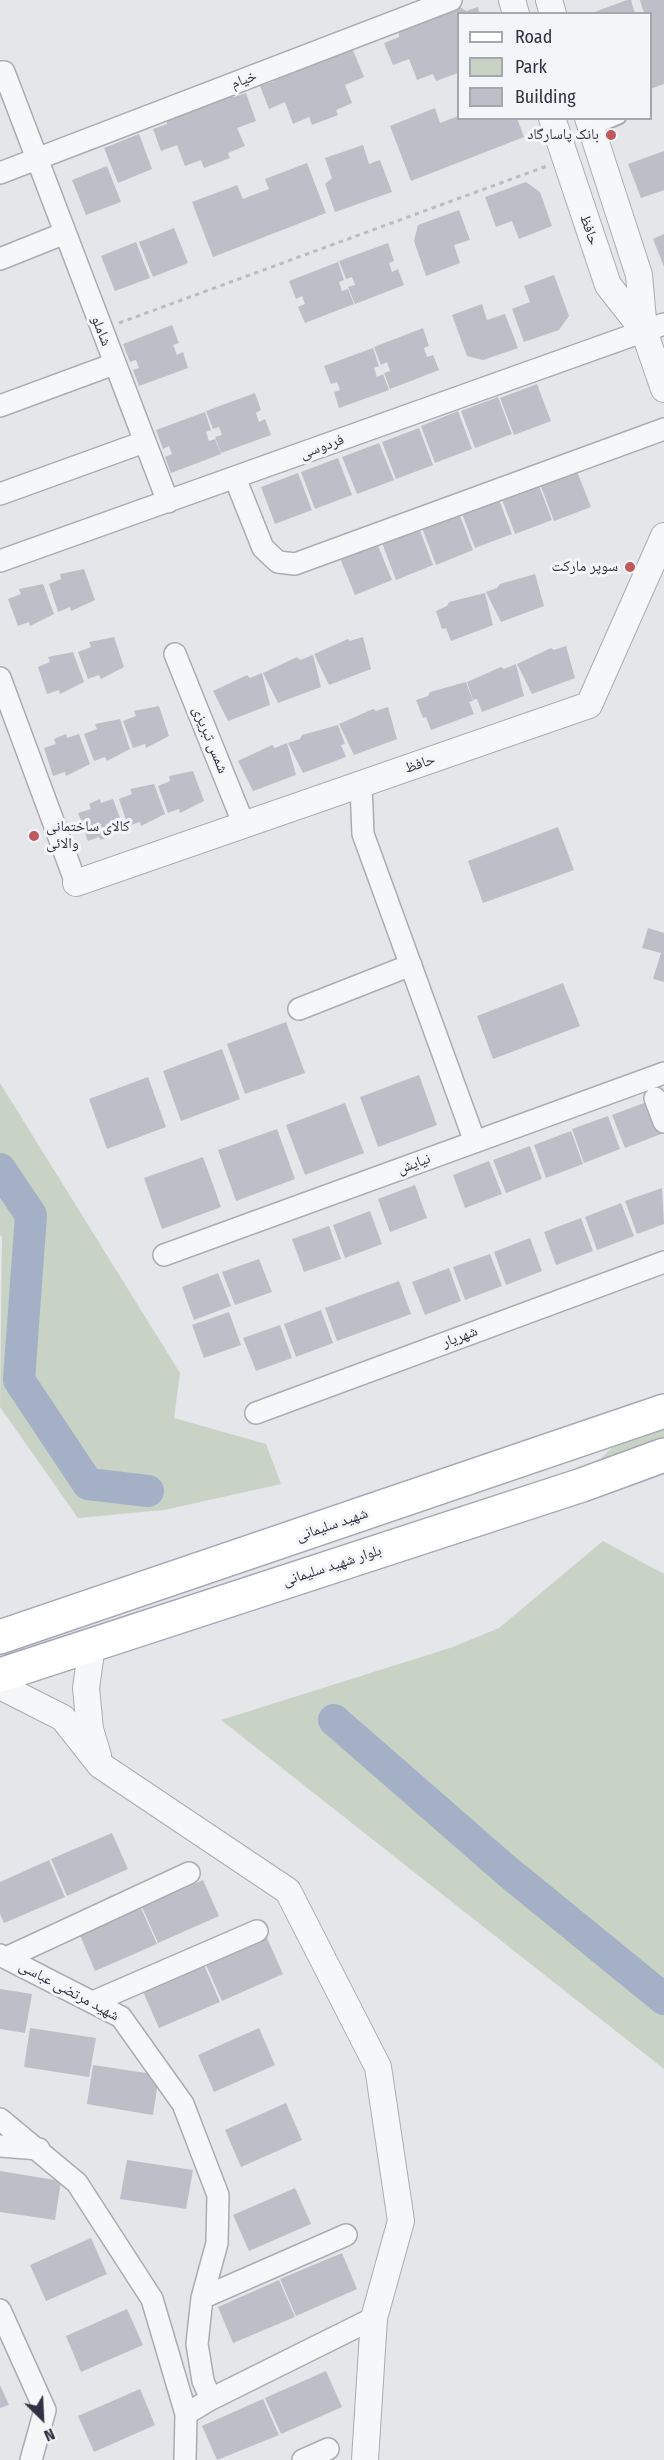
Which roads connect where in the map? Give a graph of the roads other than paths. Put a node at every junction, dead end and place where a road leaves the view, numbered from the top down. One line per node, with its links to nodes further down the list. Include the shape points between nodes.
1 (451, 0): 6 (street, خیام)
2 (0, 72): 6 (street, شاملو, via 4,72)
3 (553, 120): 11 (street, حافظ)
4 (610, 120): 5 (lane)
5 (590, 124): 10 (street, حافظ)
6 (37, 159): 7 (street, خیام); 8 (street, شاملو)
7 (0, 173)
8 (65, 233): 9 (street); 13 (street, شاملو)
9 (0, 259)
10 (639, 275): 11 (street, via 621,291); 12 (street, حافظ)
11 (608, 285): 12 (street, حافظ)
12 (654, 328): 14 (street, حافظ); 18 (street, فردوسی)
13 (114, 364): 15 (street); 17 (street, شاملو)
14 (664, 389)
15 (0, 406)
16 (664, 429): 18 (street, via 295,564 278,562 263,548)
17 (144, 442): 19 (street); 20 (street, شاملو)
18 (236, 478): 20 (street, فردوسی)
19 (0, 494)
20 (168, 502): 22 (street, فردوسی)
21 (664, 536): 25 (street, حافظ, via 589,705)
22 (0, 561)
23 (175, 654): 26 (street, شمس تبریزی)
24 (0, 678): 27 (street)
25 (361, 784): 26 (street, حافظ); 28 (street, via 363,834)
26 (244, 825): 27 (street, حافظ)
27 (76, 883)
28 (411, 965): 29 (street); 33 (street)
29 (298, 1009)
30 (664, 1073): 33 (street, نیایش)
31 (655, 1098): 32 (street)
32 (664, 1122)
33 (475, 1142): 34 (street, نیایش)
34 (164, 1255)
35 (664, 1262): 37 (street, شهریار)
36 (664, 1411): 38 (main road, شهید سلیمانی)
37 (256, 1413)
38 (568, 1446): 40 (main road); 41 (main road, شهید سلیمانی)
39 (664, 1455): 40 (main road, بلوار شهید سلیمانی)
40 (582, 1485): 42 (main road, بلوار شهید سلیمانی)
41 (0, 1637)
42 (92, 1645): 43 (main road, بلوار شهید سلیمانی); 45 (street, via 86,1688 90,1729)
43 (0, 1675)
44 (0, 1686): 45 (street, via 63,1718)
45 (100, 1765): 56 (street, via 288,1891 378,2067 401,2221)
46 (189, 1873): 48 (street)
47 (257, 1930): 49 (street)
48 (3, 1956): 49 (street, شهید مرتضی عباسی)
49 (93, 2002): 54 (street, شهید مرتضی عباسی, via 122,2017 183,2104 218,2195 217,2243)
50 (0, 2119): 52 (street)
51 (0, 2146): 52 (street)
52 (39, 2149): 58 (street, via 77,2183 152,2299)
53 (346, 2235): 54 (street)
54 (202, 2298): 57 (street, شهید مرتضی عباسی, via 197,2344 203,2381)
55 (0, 2310): 60 (street, via 45,2410)
56 (374, 2318): 57 (street); 63 (street)
57 (211, 2399): 58 (street)
58 (186, 2414): 61 (street)
59 (328, 2449): 62 (street)
60 (31, 2460)
61 (185, 2460)
62 (303, 2460)
63 (365, 2460)

